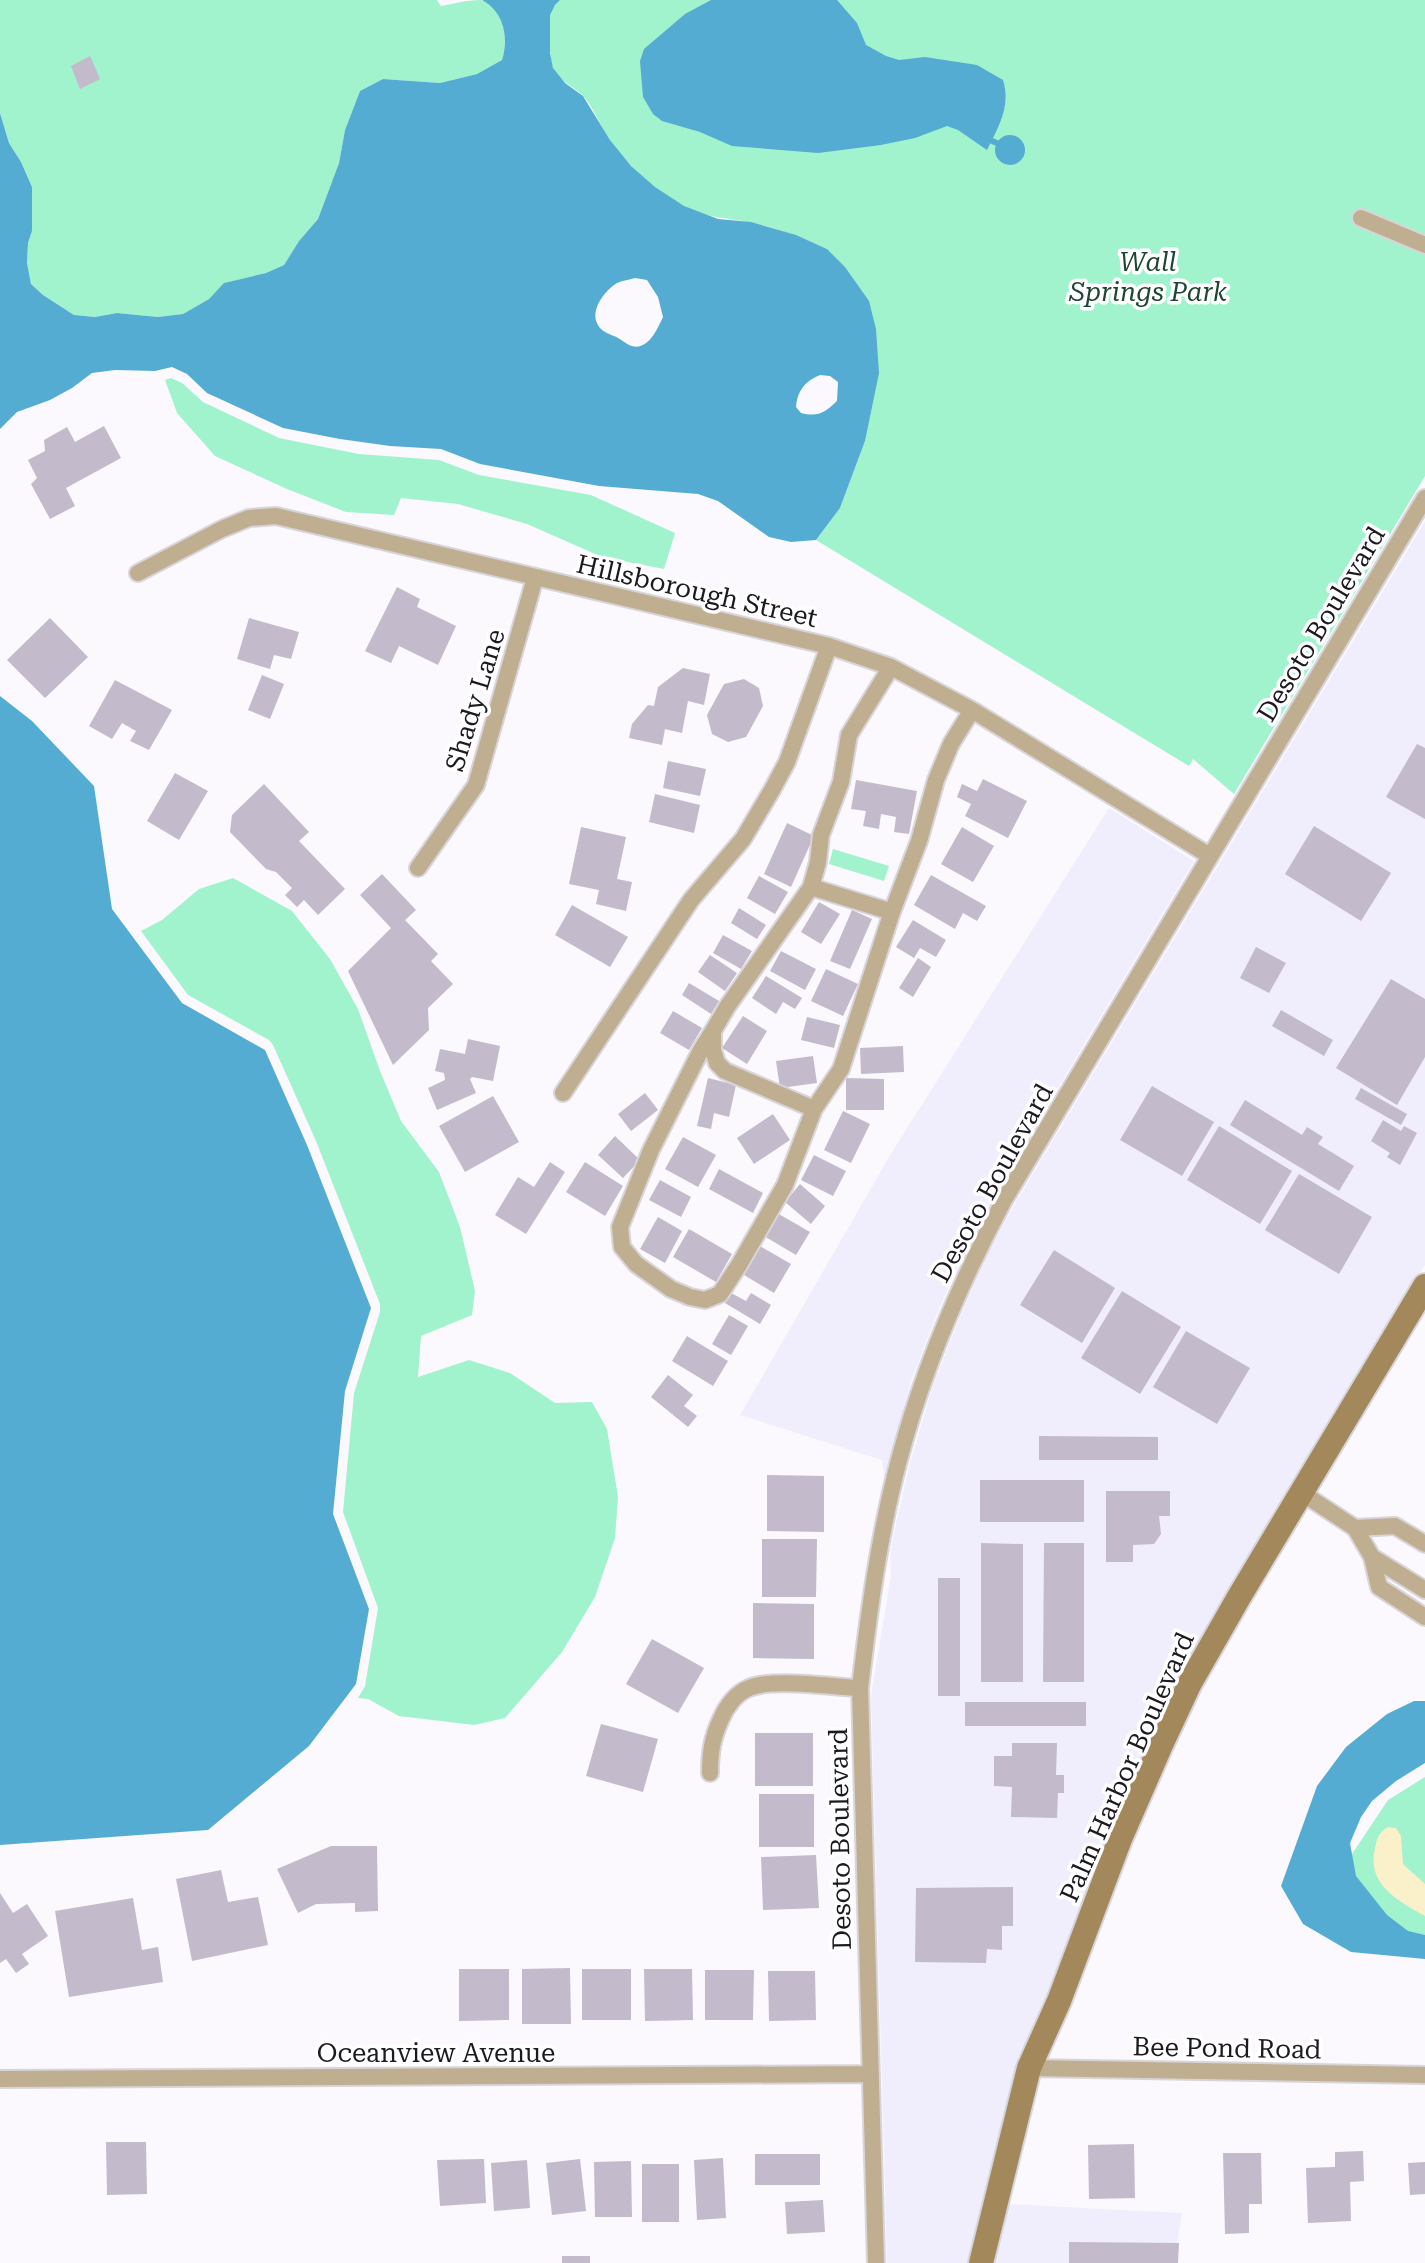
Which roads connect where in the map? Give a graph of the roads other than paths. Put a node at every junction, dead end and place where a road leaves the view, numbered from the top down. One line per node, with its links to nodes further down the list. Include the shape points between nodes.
1 (1361, 218): 2 (street)
2 (1425, 245)
3 (1425, 498): 9 (street, Desoto Boulevard)
4 (138, 573): 5 (street, Hillsborough Street, via 222,529 249,518 276,516)
5 (535, 578): 6 (street, Hillsborough Street); 10 (street, Shady Lane, via 476,785)
6 (829, 646): 7 (street, Hillsborough Street); 14 (street, via 787,762 743,839 691,900)
7 (891, 667): 8 (street, Hillsborough Street); 11 (street, via 849,735)
8 (972, 710): 9 (street, Hillsborough Street); 12 (street, via 936,780)
9 (1210, 856): 23 (street, Desoto Boulevard, via 1004,1200 951,1309 899,1460 872,1590)
10 (418, 868)
11 (811, 887): 12 (street); 13 (street)
12 (892, 912): 15 (street, via 841,1069)
13 (713, 1031): 15 (street, via 713,1050 725,1071); 15 (street, via 651,1150 620,1227 622,1247 636,1264 690,1297 705,1300 720,1294 785,1185)
14 (563, 1093)
15 (814, 1109)
16 (1425, 1286): 17 (main road, Palm Harbor Boulevard)
17 (1302, 1493): 18 (street); 25 (main road, Palm Harbor Boulevard, via 1190,1683 1120,1839)
18 (1355, 1528): 19 (street, via 1395,1526); 20 (street)
19 (1425, 1544)
20 (1372, 1557): 21 (street); 22 (street, via 1379,1587)
21 (1425, 1590)
22 (1425, 1617)
23 (860, 1688): 24 (street, via 769,1683 750,1687 723,1713 712,1740); 26 (street, Desoto Boulevard)
24 (710, 1773)
25 (1029, 2068): 27 (street, Bee Pond Road); 30 (main road, Palm Harbor Boulevard)
26 (871, 2074): 28 (street, Oceanview Avenue); 29 (street, Desoto Boulevard)
27 (1425, 2075)
28 (0, 2079)
29 (876, 2263)
30 (981, 2263)

